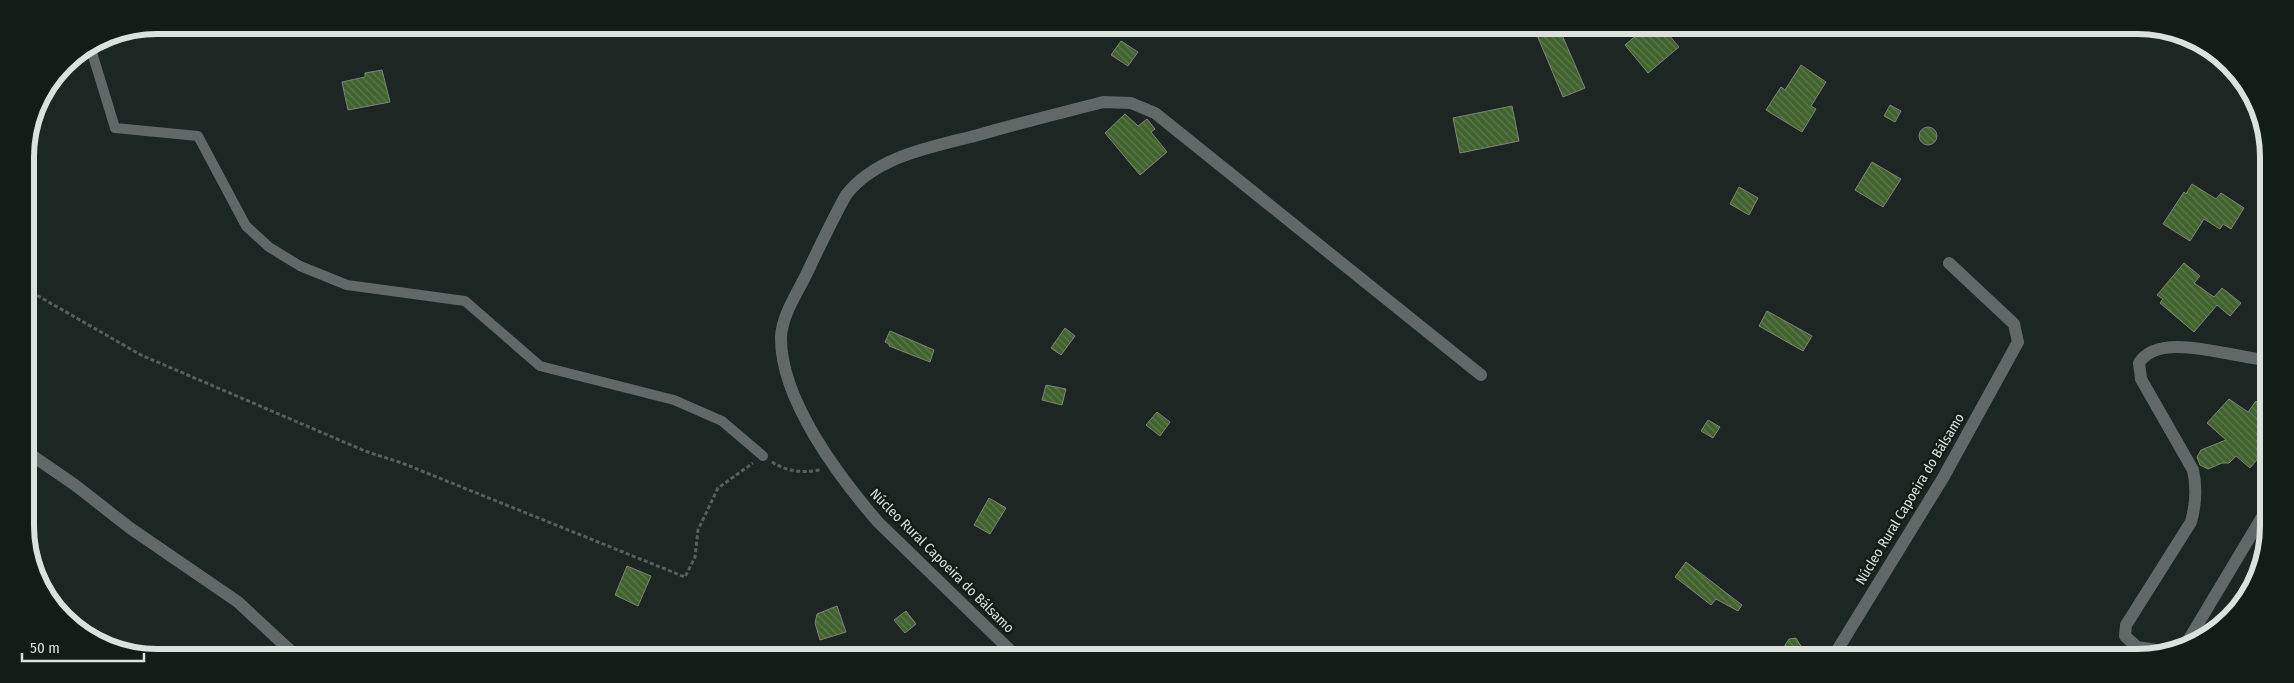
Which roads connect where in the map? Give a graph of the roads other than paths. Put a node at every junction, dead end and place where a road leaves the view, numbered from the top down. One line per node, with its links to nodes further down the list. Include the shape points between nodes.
1 (92, 52): 5 (lane, via 115,128 198,136 246,226 269,247 300,266 347,284 465,301 540,366 674,400 722,421)
2 (1949, 264): 11 (street, Núcleo Rural Capoeira do Bálsamo, via 2014,324 2018,342 1942,478)
3 (2260, 358): 12 (street, via 2180,346 2148,353 2139,363 2141,379 2193,470 2196,484 2191,522 2126,625 2126,636 2137,647)
4 (1481, 375): 10 (street, Núcleo Rural Capoeira do Bálsamo, via 1155,113 1131,103 1103,102 992,130 896,159 865,176 846,195 787,312 781,337 786,371 797,406 860,502)
5 (763, 456)
6 (34, 457): 9 (street, via 238,602)
7 (2260, 520): 8 (street)
8 (2190, 637)
9 (289, 649)
10 (1009, 649)
11 (1837, 649)
12 (2148, 649)

